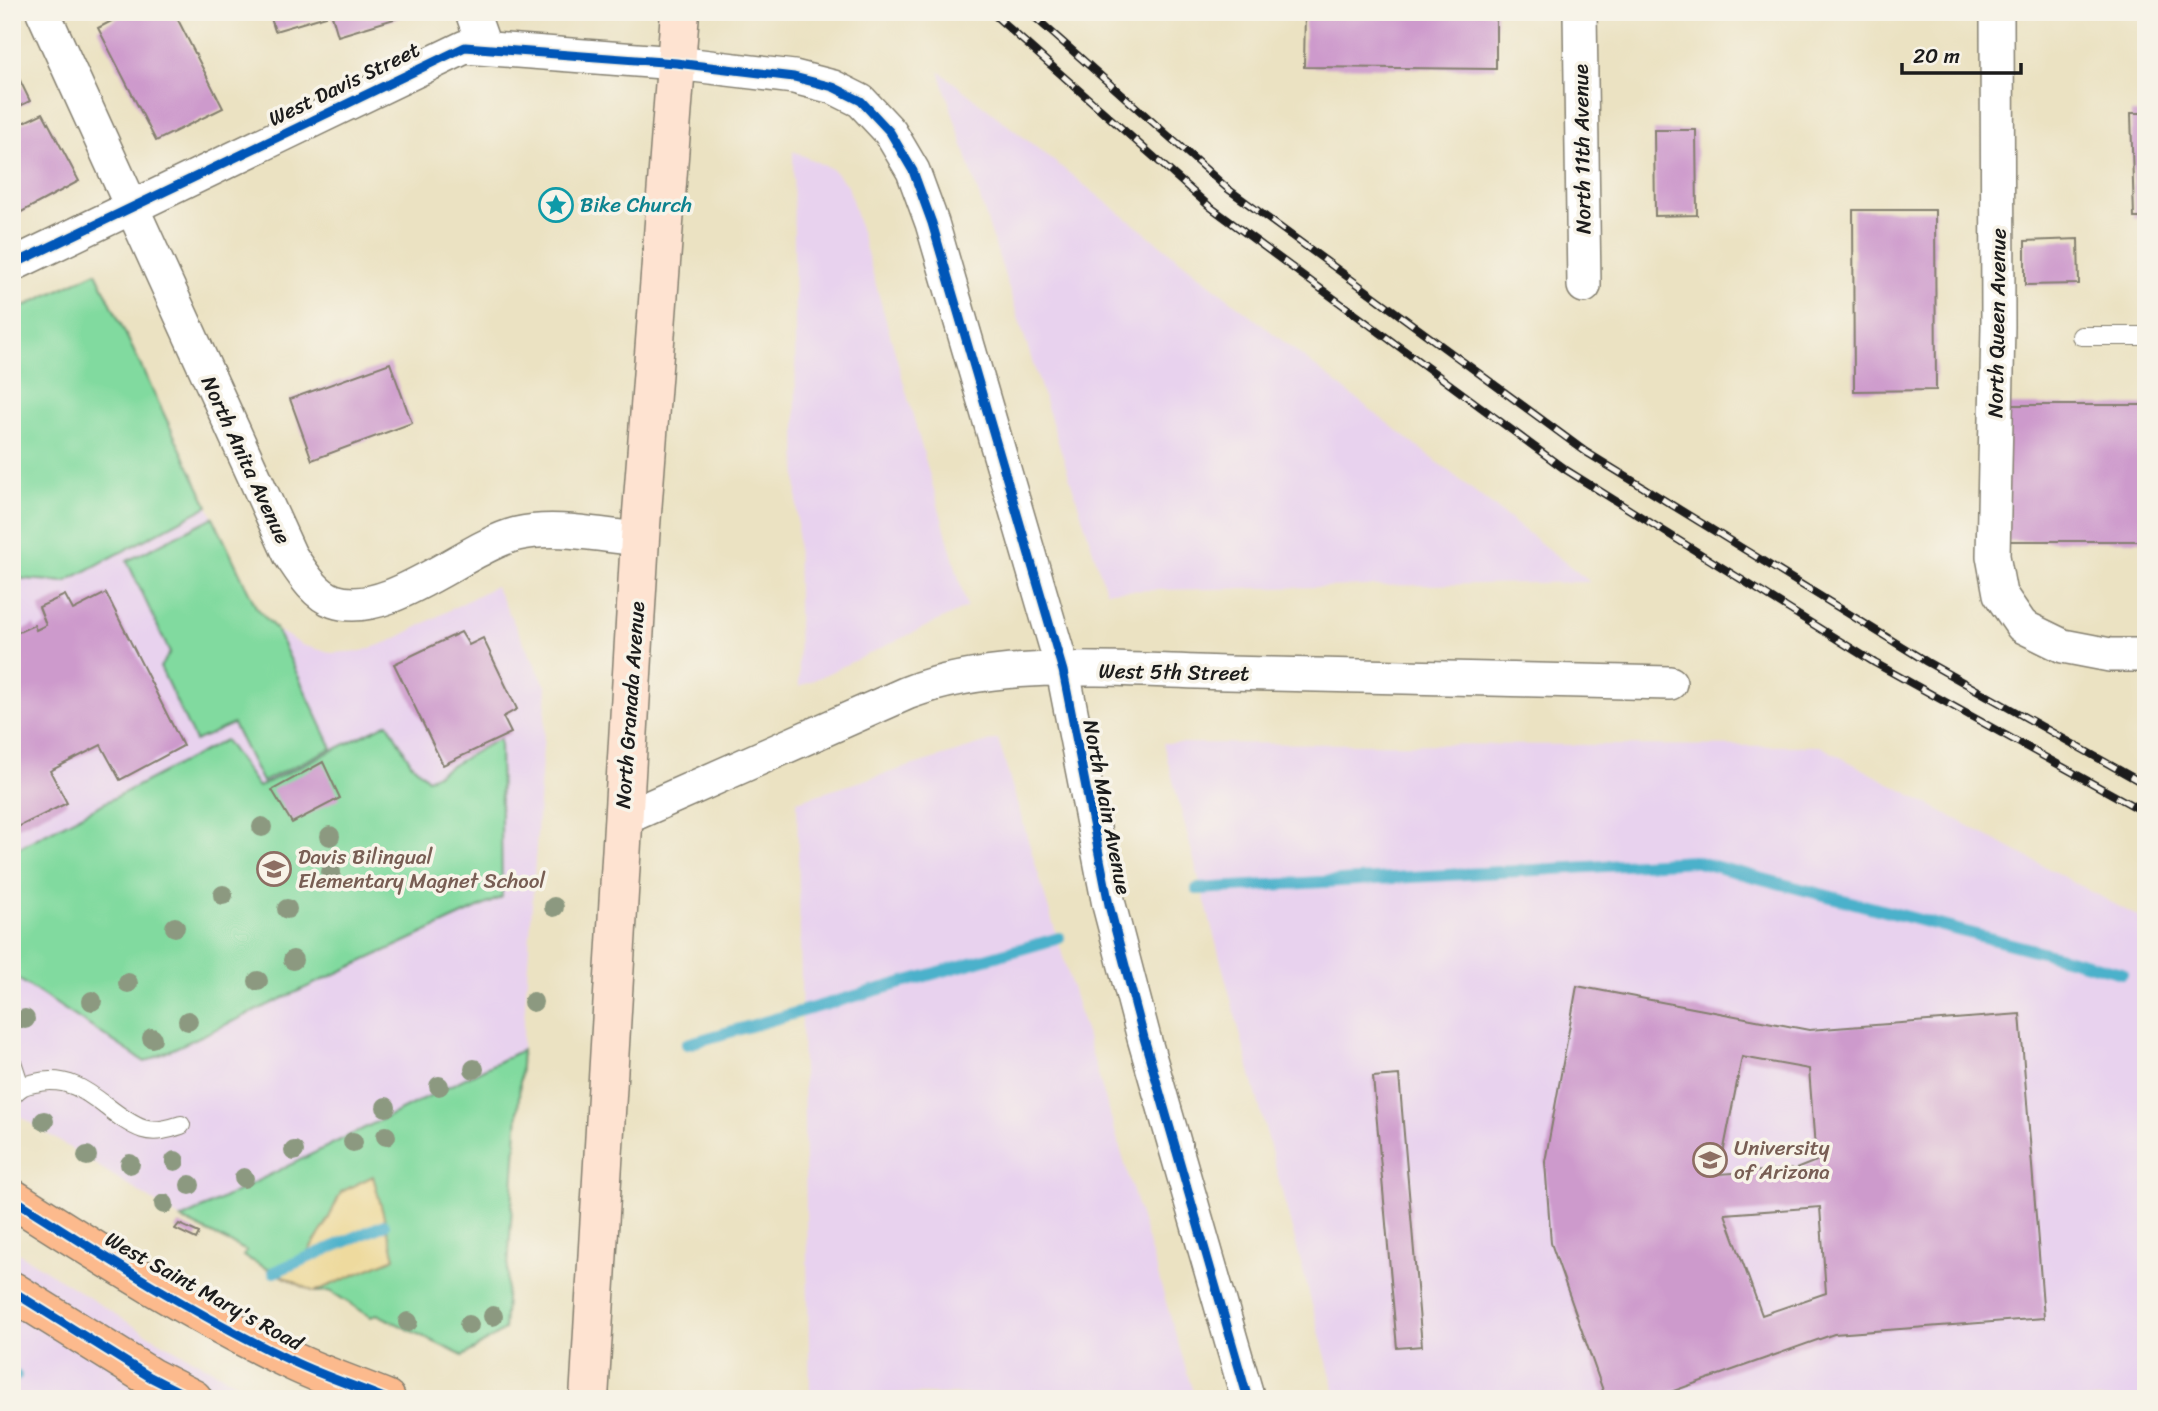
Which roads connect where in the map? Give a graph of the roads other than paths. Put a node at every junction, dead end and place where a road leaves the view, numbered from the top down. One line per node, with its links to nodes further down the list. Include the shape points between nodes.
1 (43, 12): 8 (street, North Anita Avenue)
2 (472, 12): 6 (street)
3 (680, 12): 7 (main road, North Granada Avenue)
4 (1580, 12): 11 (street, North 11th Avenue)
5 (1997, 12): 15 (street, North Queen Avenue, via 1993,556 2000,594 2022,626 2063,646 2110,655)
6 (484, 46): 7 (street, West Davis Street); 8 (street, West Davis Street, via 452,51)
7 (676, 63): 9 (street, West Davis Street, via 794,77 834,87 861,101 890,132 913,171); 14 (main road, North Granada Avenue)
8 (130, 207): 10 (street, West Davis Street); 14 (street, North Anita Avenue, via 290,555 310,584 334,601 375,601 516,534)
9 (932, 223): 16 (street, North Main Avenue)
10 (12, 265)
11 (1584, 286)
12 (2081, 336): 13 (lane)
13 (2146, 336)
14 (640, 539): 18 (main road, North Granada Avenue)
15 (2146, 655)
16 (1063, 671): 17 (street, West 5th Street); 18 (street, West 5th Street, via 996,673 917,689); 27 (street, North Main Avenue, via 1109,905)
17 (1670, 683)
18 (623, 819): 26 (main road, North Granada Avenue)
19 (12, 1062): 20 (lane)
20 (16, 1091): 21 (lane, via 44,1080 65,1082 92,1094 143,1129 162,1131)
21 (181, 1125)
22 (12, 1198): 25 (main road, West Saint Mary's Road, via 232,1331 295,1363)
23 (12, 1291): 24 (main road)
24 (193, 1399)
25 (386, 1399)
26 (589, 1399)
27 (1248, 1399)

